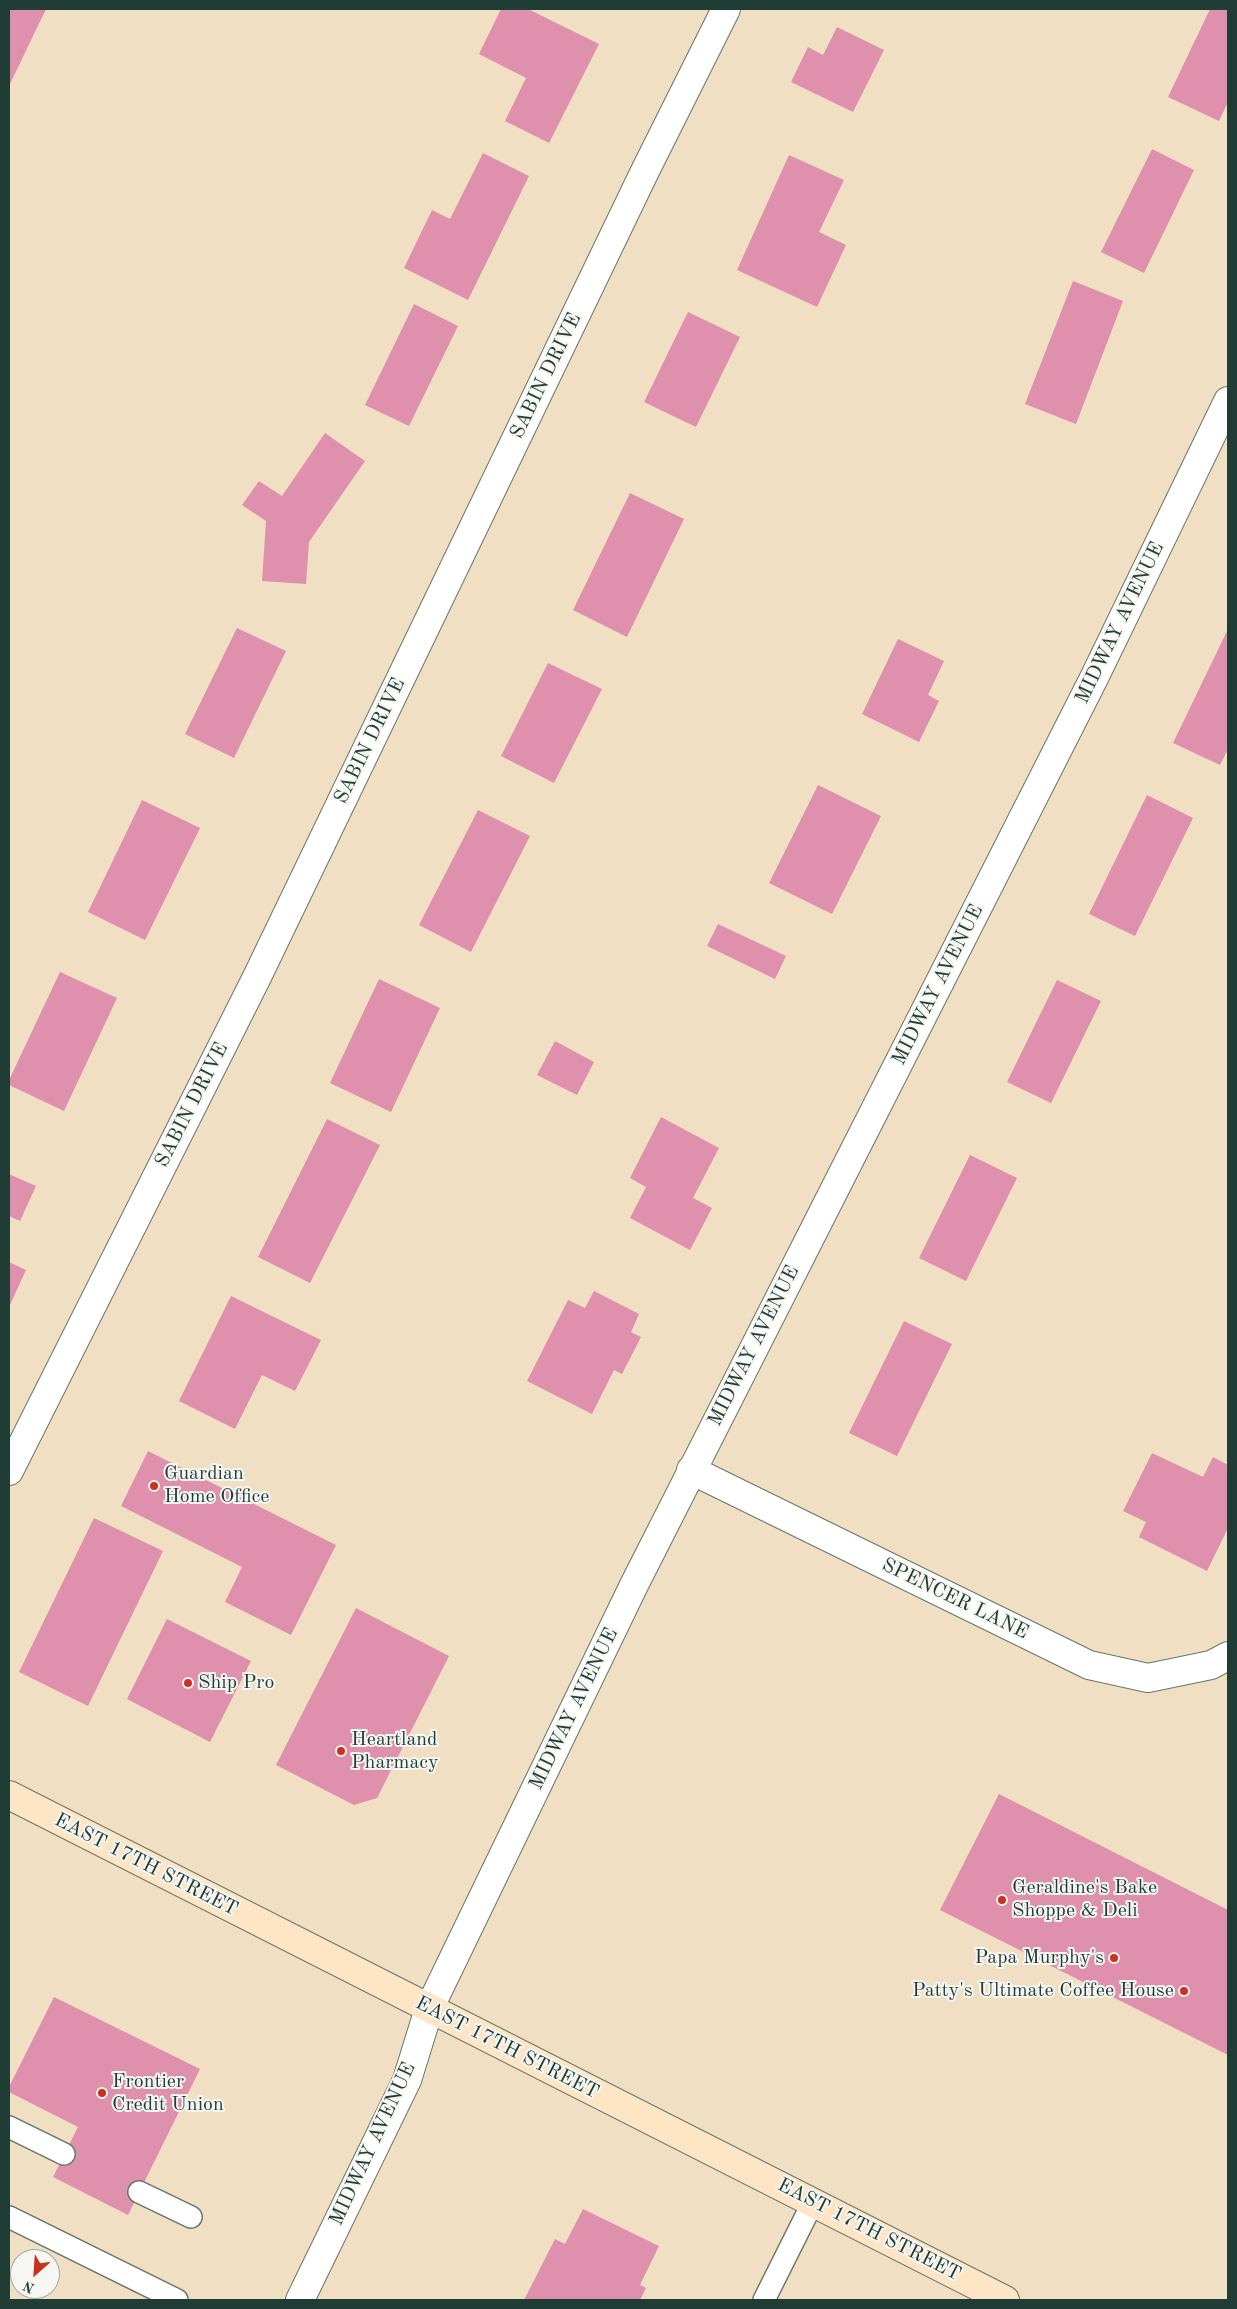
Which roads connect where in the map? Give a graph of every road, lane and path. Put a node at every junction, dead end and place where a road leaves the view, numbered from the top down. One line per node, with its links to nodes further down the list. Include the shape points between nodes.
1 (726, 9): 4 (street, SABIN DRIVE, via 256,977)
2 (1228, 401): 3 (street, MIDWAY AVENUE, via 1095,676)
3 (691, 1470): 5 (street, SPENCER LANE, via 1090,1665 1148,1678 1211,1665); 7 (street, MIDWAY AVENUE)
4 (9, 1471)
5 (1228, 1656)
6 (9, 1795): 7 (main road, EAST 17TH STREET)
7 (429, 2009): 11 (main road, EAST 17TH STREET); 15 (street, MIDWAY AVENUE, via 406,2080)
8 (9, 2127): 9 (lane)
9 (64, 2154)
10 (139, 2192): 13 (lane)
11 (813, 2202): 16 (lane); 17 (main road, EAST 17TH STREET)
12 (9, 2217): 14 (lane)
13 (192, 2217)
14 (177, 2300)
15 (300, 2300)
16 (764, 2300)
17 (1005, 2300)

